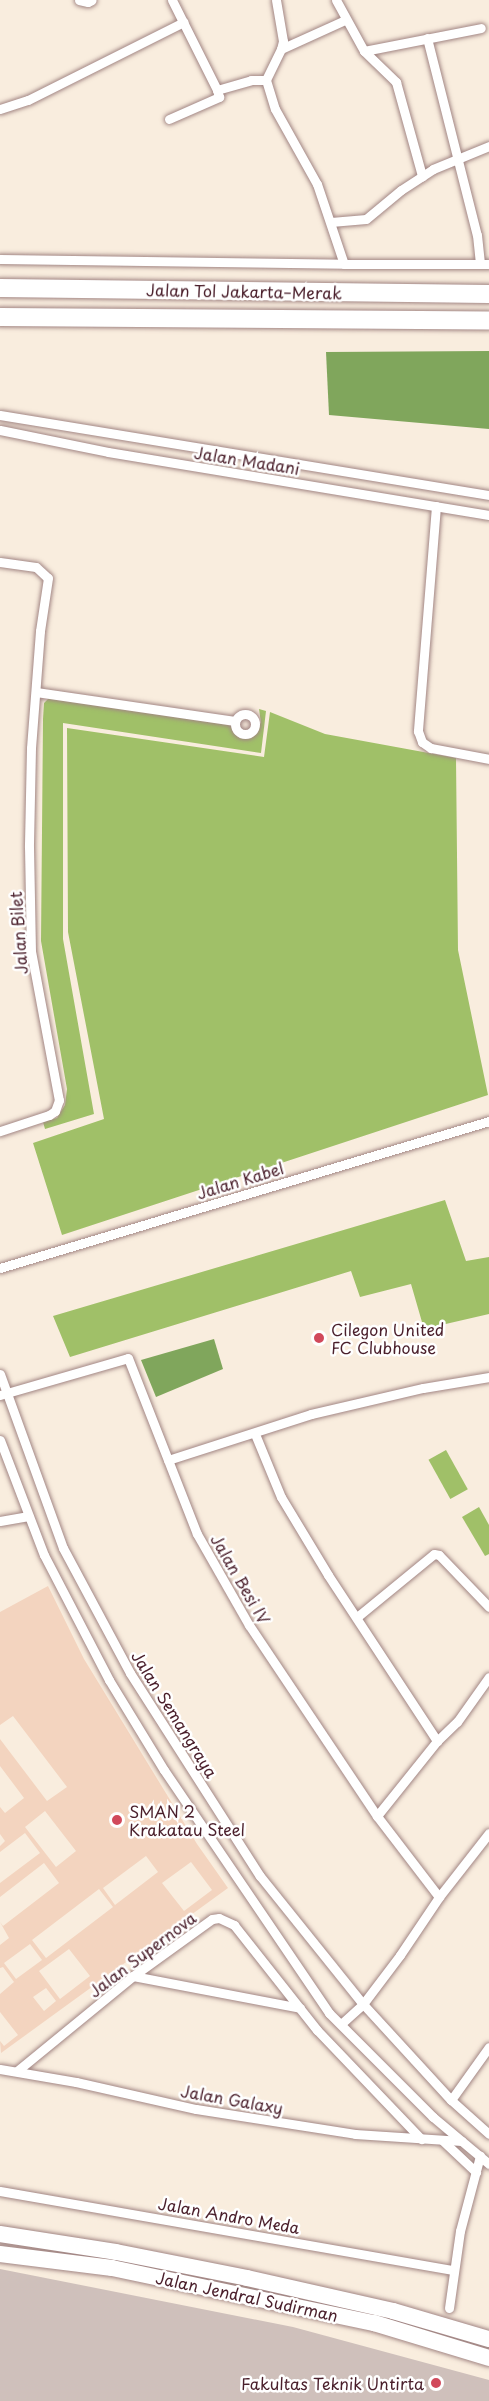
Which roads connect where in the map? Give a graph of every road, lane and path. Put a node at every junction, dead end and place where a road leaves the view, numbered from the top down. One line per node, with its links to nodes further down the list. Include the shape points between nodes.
1 (79, 0): 2 (street)
2 (92, 0)
3 (172, 0): 7 (street)
4 (276, 0): 10 (street)
5 (336, 0): 6 (street)
6 (345, 21): 10 (street); 11 (street)
7 (184, 22): 13 (street); 14 (street, via 28,100)
8 (481, 28): 9 (street)
9 (428, 38): 11 (street); 17 (street)
10 (281, 49): 12 (street)
11 (364, 51): 18 (street, via 396,82)
12 (266, 80): 13 (street, via 250,80); 19 (street, via 275,109 316,184)
13 (217, 90): 15 (street, via 219,96)
14 (0, 109)
15 (169, 119)
16 (489, 146): 17 (street)
17 (458, 158): 18 (street); 22 (street)
18 (422, 176): 19 (street, via 366,219)
19 (331, 222): 21 (street)
20 (0, 259): 21 (street)
21 (344, 264): 22 (street)
22 (484, 264)
23 (0, 288): 24 (highway, Jalan Tol Jakarta–Merak)
24 (489, 294)
25 (0, 317): 26 (highway, Jalan Tol Jakarta–Merak)
26 (489, 320)
27 (0, 415): 29 (street, Jalan Madani)
28 (0, 430): 30 (street, Jalan Madani)
29 (489, 495)
30 (436, 506): 31 (street, Jalan Madani); 35 (street, via 418,731 422,742 431,748)
31 (489, 515)
32 (0, 562): 33 (street, Jalan Bilet, via 36,567 48,578)
33 (36, 692): 34 (street); 37 (street, Jalan Bilet, via 29,814 31,951 59,1100 49,1115)
34 (235, 721)
35 (489, 759)
36 (489, 1121): 38 (street, Jalan Kabel)
37 (0, 1131)
38 (0, 1268)
39 (0, 1374): 41 (street, Jalan Semangraya)
40 (489, 1377): 42 (street, via 322,1412)
41 (3, 1394): 44 (street, Jalan Besi IV, via 128,1358); 55 (street, Jalan Semangraya, via 63,1548 130,1673 260,1876)
42 (255, 1434): 44 (street); 48 (street, via 281,1497)
43 (0, 1440): 45 (street)
44 (168, 1460): 51 (street, Jalan Besi IV, via 197,1534 249,1625)
45 (29, 1516): 46 (street); 57 (street, via 44,1555 109,1680 164,1770 314,1992)
46 (0, 1521)
47 (489, 1607): 48 (street, via 434,1554)
48 (357, 1617): 50 (street)
49 (489, 1677): 50 (street)
50 (437, 1741): 51 (street)
51 (377, 1816): 53 (street, Jalan Besi IV)
52 (489, 1833): 53 (street)
53 (439, 1897): 55 (street)
54 (133, 1976): 56 (street); 56 (street, Jalan Supernova, via 212,1919 219,1918 234,1925); 60 (street, Jalan Supernova)
55 (363, 2004): 57 (street); 61 (street, Jalan Semangraya)
56 (300, 2008): 63 (street)
57 (341, 2024): 65 (street)
58 (489, 2047): 61 (street)
59 (0, 2069): 60 (street, Jalan Galaxy)
60 (17, 2071): 63 (street, Jalan Galaxy, via 196,2109 355,2134)
61 (451, 2100): 62 (street, Jalan Semangraya)
62 (489, 2134)
63 (421, 2139): 64 (street, Jalan Galaxy)
64 (442, 2140): 65 (street, Jalan Galaxy); 68 (street)
65 (462, 2141): 66 (street)
66 (480, 2156): 67 (street); 68 (street)
67 (489, 2164)
68 (476, 2172): 72 (street)
69 (0, 2191): 72 (street, Jalan Andro Meda)
70 (0, 2234): 74 (highway, via 247,2278 393,2311)
71 (0, 2254): 75 (highway, Jalan Jendral Sudirman, via 112,2268 362,2320)
72 (453, 2270): 73 (street)
73 (449, 2308)
74 (489, 2339)
75 (489, 2358)

